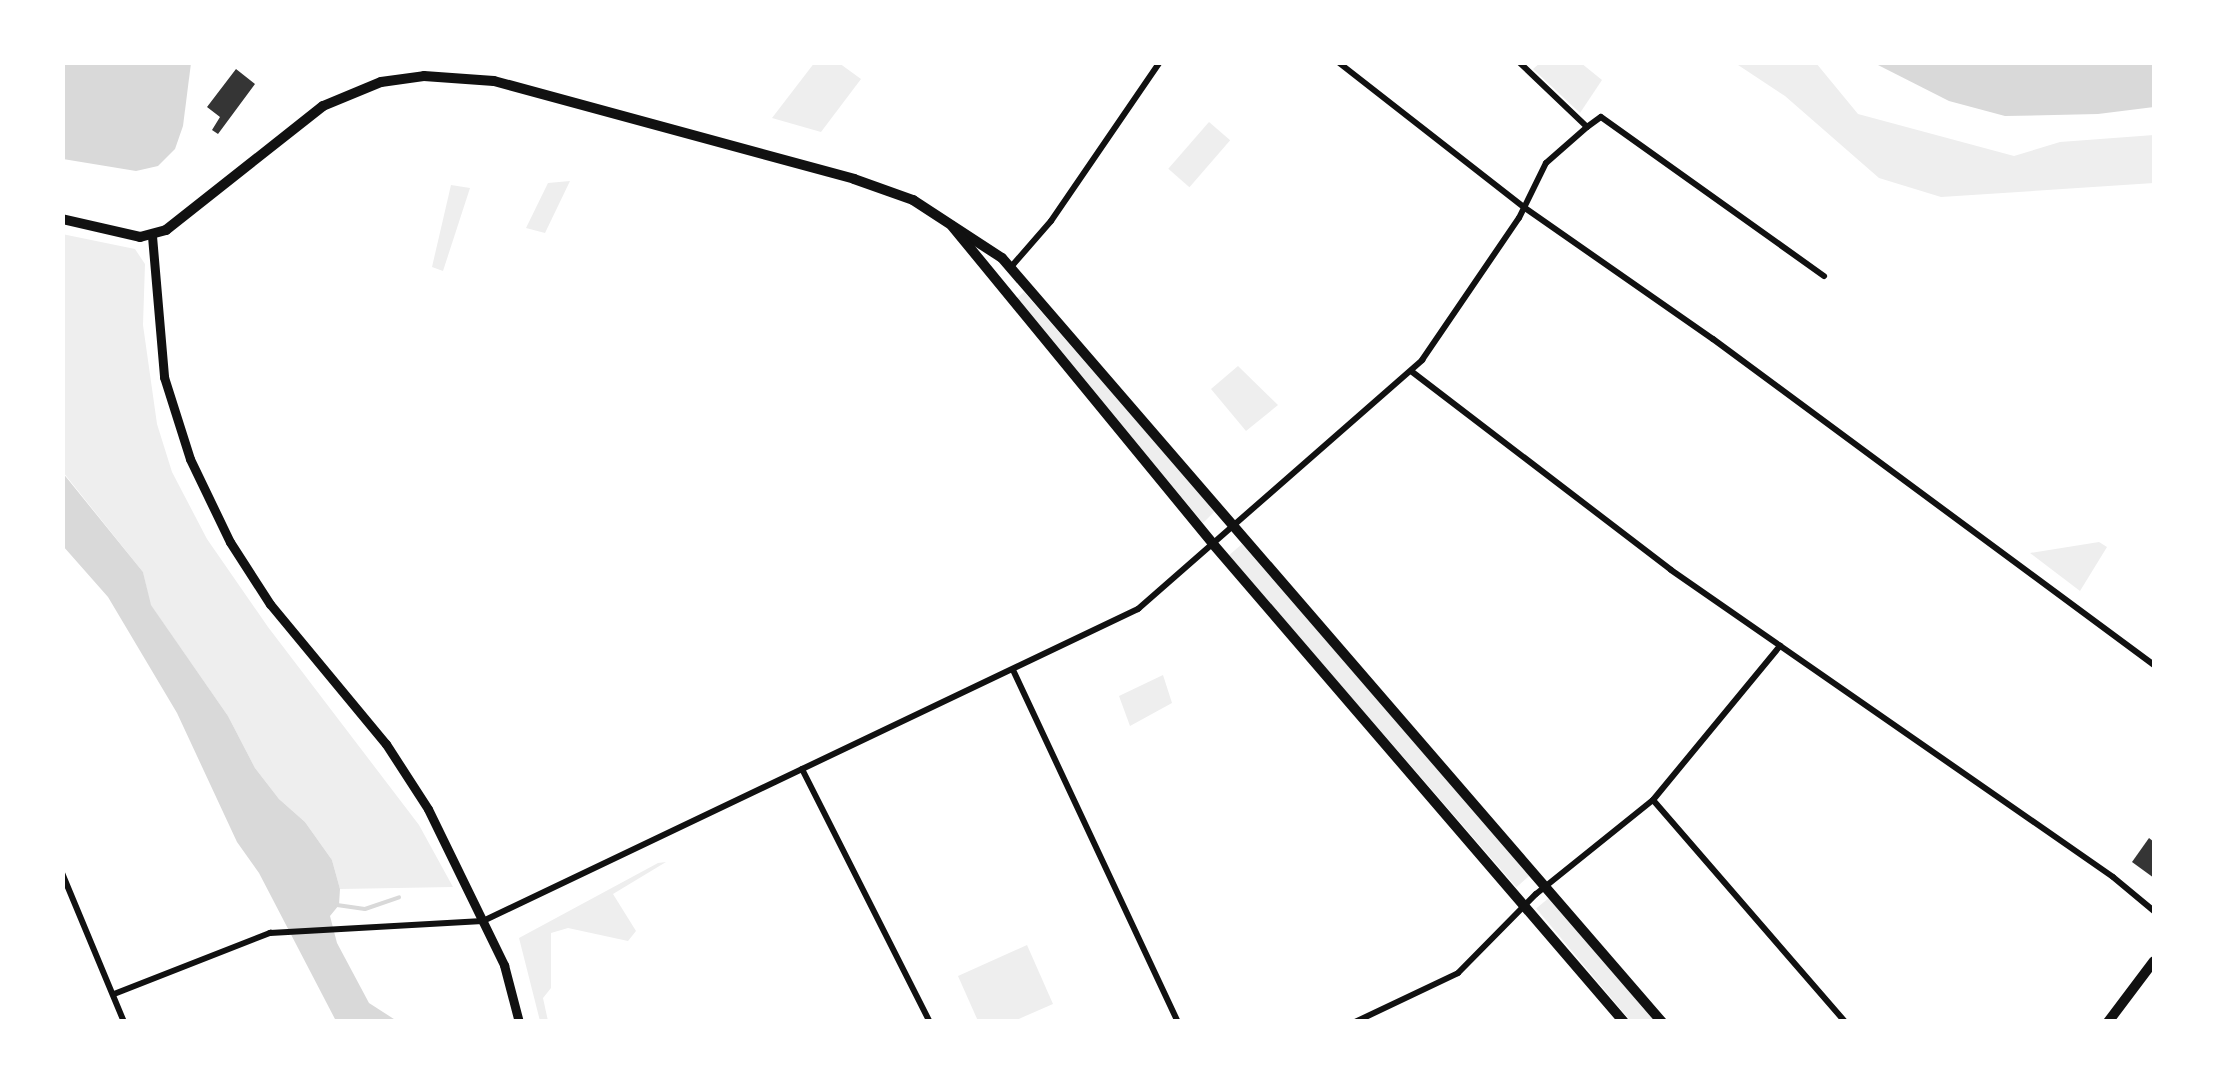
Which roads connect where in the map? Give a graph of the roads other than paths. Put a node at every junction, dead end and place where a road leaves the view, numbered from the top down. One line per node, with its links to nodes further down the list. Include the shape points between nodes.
1 (420, 62): 5 (street)
2 (1160, 62): 11 (street, via 1051,221)
3 (1338, 62): 7 (street)
4 (1519, 62): 6 (street)
5 (424, 76): 9 (main road, via 494,80 608,110 895,192); 10 (main road, via 381,82 324,106 187,216)
6 (1587, 126): 7 (street, via 1546,163); 12 (street, via 1601,117)
7 (1525, 208): 13 (street); 17 (street)
8 (63, 220): 10 (main road)
9 (948, 222): 11 (main road); 15 (main road)
10 (152, 236): 25 (street, via 164,377 190,459 230,542 428,809)
11 (1010, 268): 14 (main road)
12 (1824, 276)
13 (1411, 370): 14 (street); 16 (street)
14 (1234, 524): 15 (street); 22 (main road)
15 (1213, 544): 18 (street, via 1138,608); 23 (main road)
16 (1780, 646): 20 (street); 24 (street)
17 (2154, 665)
18 (1014, 670): 19 (street); 32 (street)
19 (802, 769): 25 (street); 31 (street)
20 (1652, 800): 22 (street); 36 (street)
21 (62, 873): 28 (street)
22 (1546, 885): 23 (street); 35 (main road)
23 (1526, 904): 33 (street, via 1458,973); 34 (main road)
24 (2154, 912)
25 (483, 921): 28 (street, via 270,933); 30 (street, via 504,965)
26 (2154, 963): 27 (main road); 37 (main road)
27 (2154, 977)
28 (114, 994): 29 (street)
29 (124, 1022)
30 (519, 1022)
31 (930, 1022)
32 (1178, 1022)
33 (1355, 1022)
34 (1624, 1022)
35 (1662, 1022)
36 (1845, 1022)
37 (2108, 1022)

